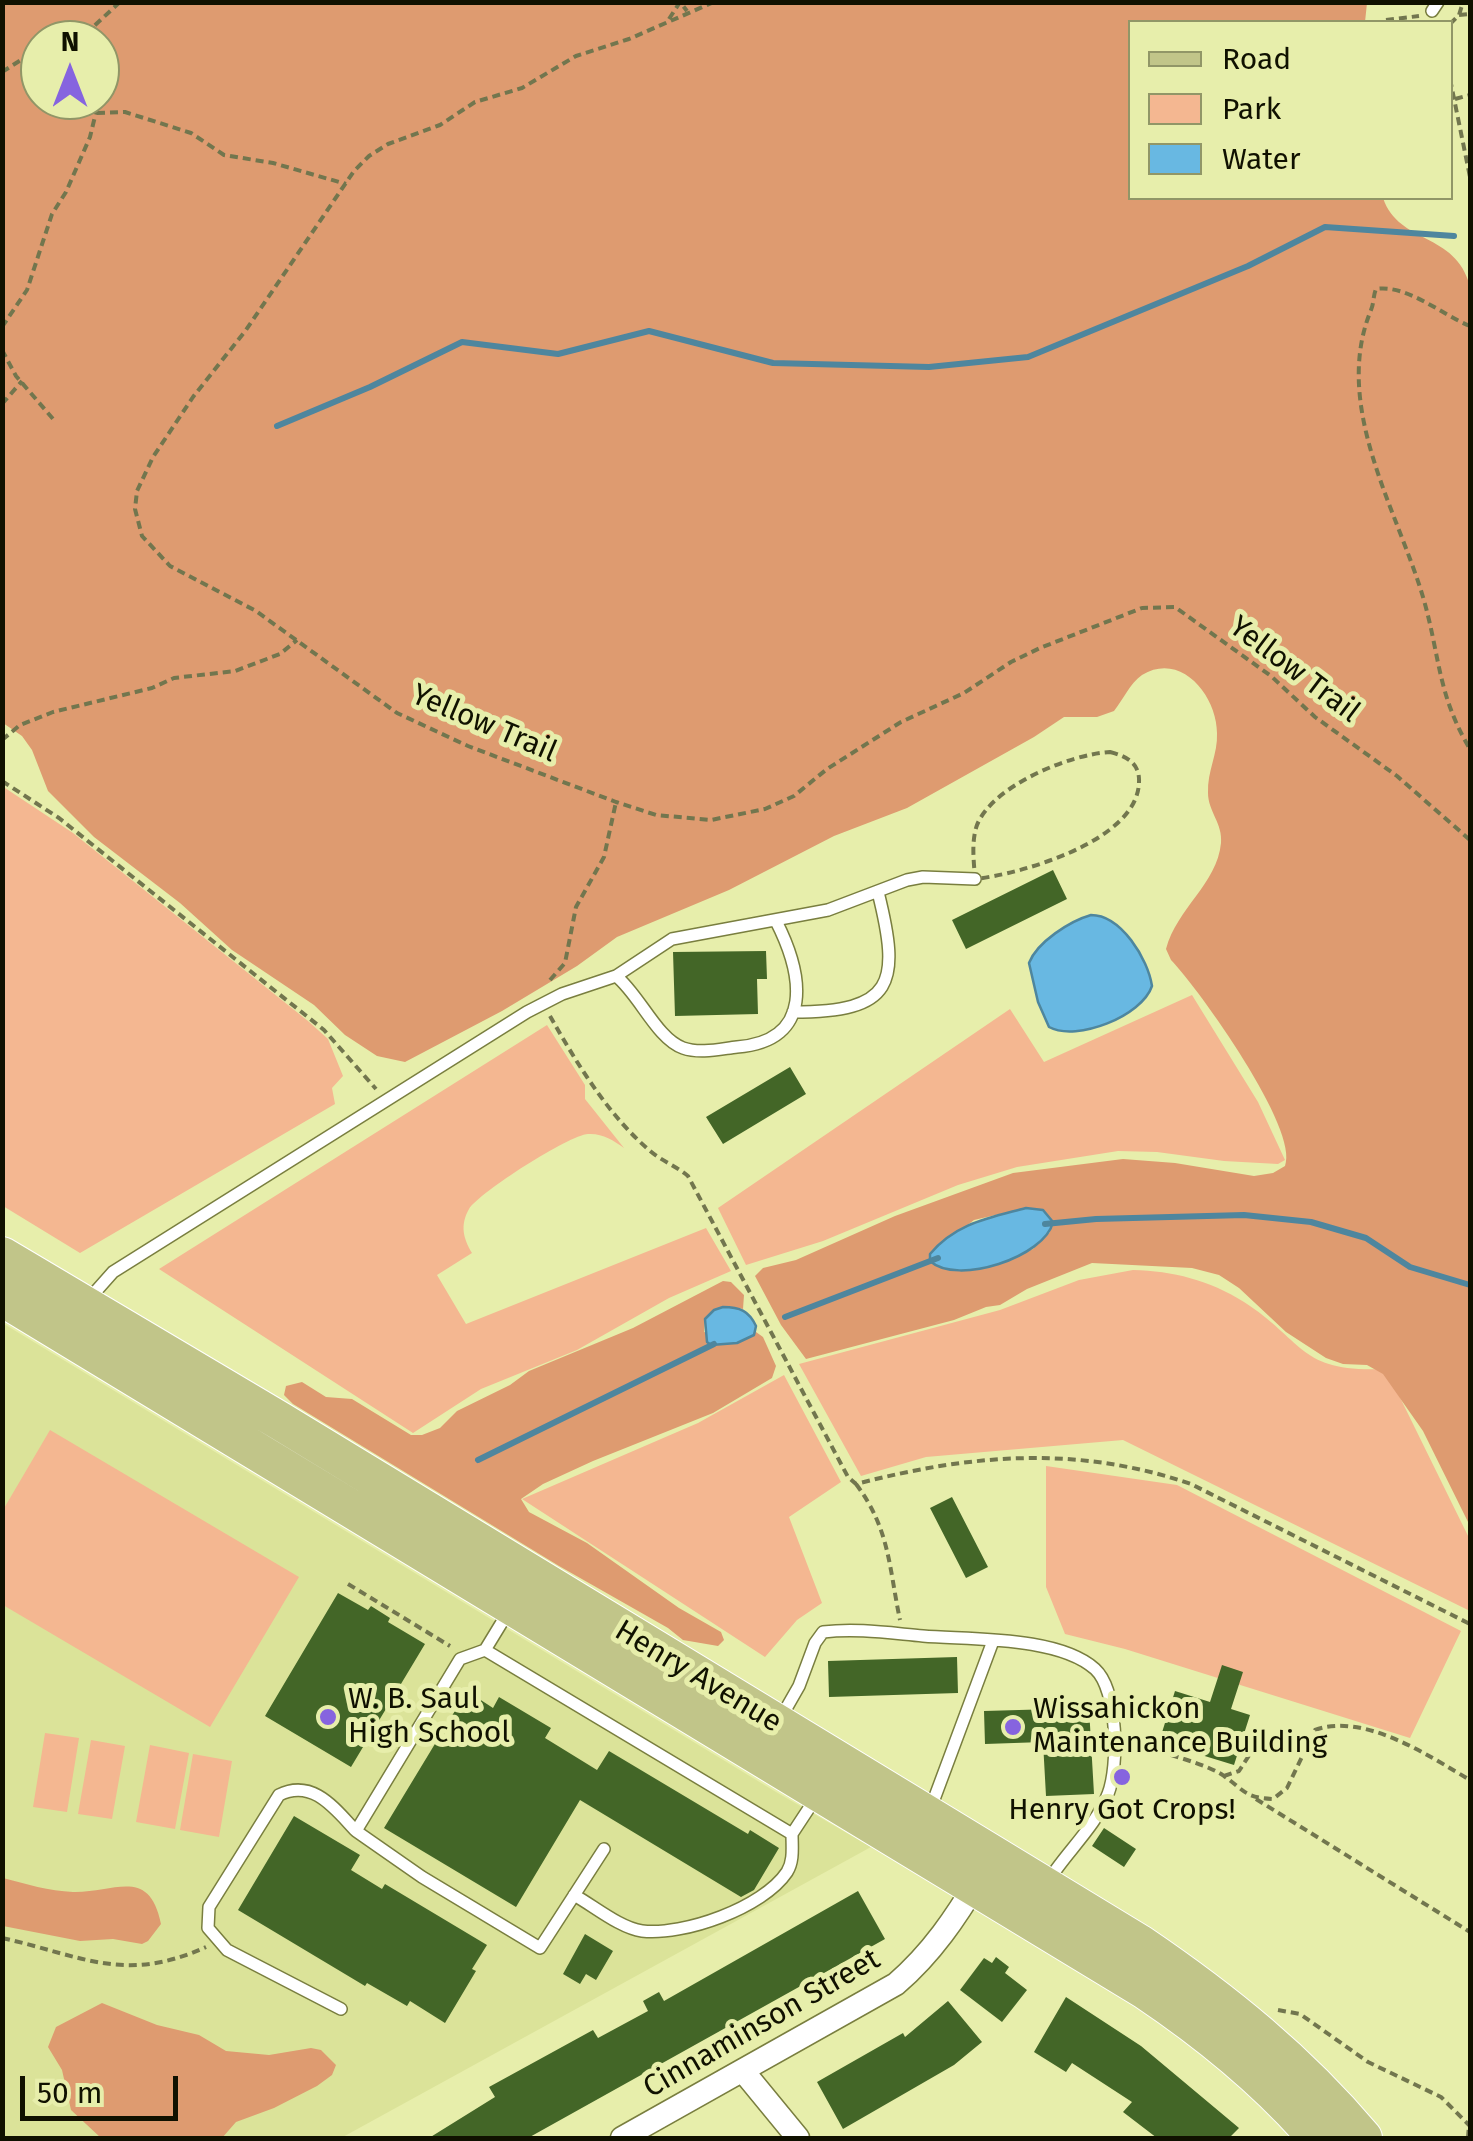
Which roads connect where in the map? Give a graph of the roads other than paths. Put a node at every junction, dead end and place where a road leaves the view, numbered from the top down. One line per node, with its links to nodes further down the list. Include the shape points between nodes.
1 (975, 880): 2 (lane, via 923,876)
2 (878, 892): 3 (lane); 5 (lane, via 890,958 878,994 862,1006 834,1012)
3 (776, 921): 4 (lane, via 672,939); 5 (lane, via 792,951)
4 (616, 976): 5 (lane, via 683,1048 756,1046 776,1038); 8 (lane, via 542,1004 113,1272)
5 (794, 1012)
6 (2, 1256): 8 (main road, Henry Avenue)
7 (2, 1298): 8 (main road, Henry Avenue)
8 (76, 1321): 9 (main road, Henry Avenue, via 280,1421)
9 (521, 1590): 11 (lane); 12 (main road, Henry Avenue); 13 (main road, Henry Avenue)
10 (993, 1641): 12 (lane, via 861,1629 823,1632); 14 (lane); 19 (lane, via 1047,1648 1093,1667 1108,1690 1114,1740 1109,1793)
11 (486, 1650): 15 (lane, via 460,1659); 16 (lane)
12 (777, 1725): 14 (main road, Henry Avenue)
13 (819, 1793): 16 (lane); 18 (main road, Henry Avenue)
14 (928, 1815): 18 (main road, Henry Avenue)
15 (356, 1831): 20 (lane, via 540,1948); 21 (lane, via 329,1802 289,1790 209,1907 208,1928 227,1950)
16 (792, 1834): 20 (lane, via 786,1872 762,1896 678,1932 637,1931)
17 (604, 1849): 20 (lane)
18 (984, 1871): 19 (main road, Henry Avenue); 22 (street, Cinnaminson Street, via 939,1940 896,1984); 25 (main road, Henry Avenue, via 1214,2039)
19 (1044, 1886): 26 (main road, Henry Avenue, via 1156,1954 1254,2027)
20 (574, 1895)
21 (341, 2009)
22 (743, 2071): 23 (street, Cinnaminson Street); 24 (street)
23 (622, 2138)
24 (798, 2138)
25 (1317, 2138)
26 (1363, 2138)

